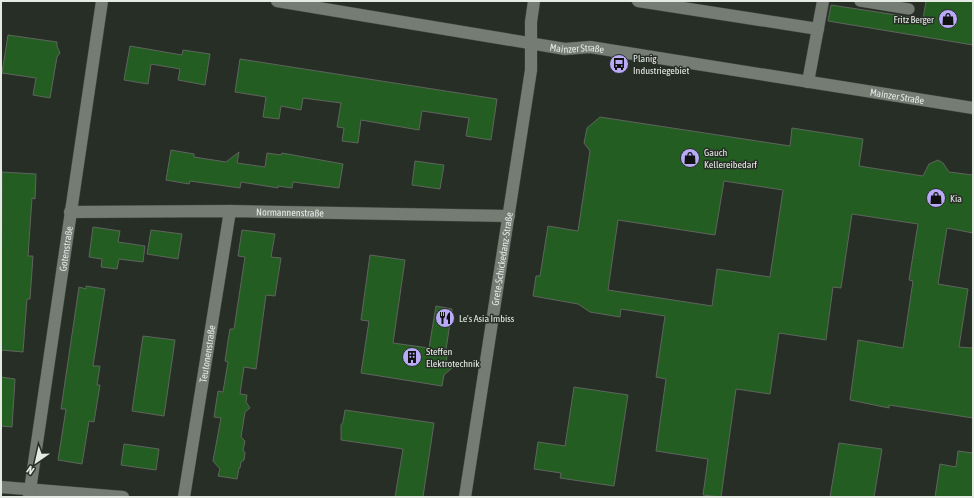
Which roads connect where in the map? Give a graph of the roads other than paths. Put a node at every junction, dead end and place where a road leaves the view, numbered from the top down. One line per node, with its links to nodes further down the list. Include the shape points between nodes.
1 (102, 1): 13 (street, Gotenstraße)
2 (277, 1): 9 (street, Mainzer Straße)
3 (534, 1): 9 (street, Grete-Schickedanz-Straße, via 531,22)
4 (638, 1): 8 (street)
5 (823, 1): 8 (street)
6 (860, 1): 7 (lane)
7 (909, 9)
8 (818, 29): 10 (street)
9 (532, 44): 10 (street, Mainzer Straße, via 565,49 590,47); 14 (street, Grete-Schickedanz-Straße, via 531,70)
10 (808, 82): 11 (street, Mainzer Straße)
11 (973, 108)
12 (230, 211): 13 (street, Normannenstraße); 14 (street, Normannenstraße); 18 (street, Teutonenstraße)
13 (70, 212): 16 (street, Gotenstraße)
14 (509, 216): 19 (street, Grete-Schickedanz-Straße)
15 (1, 487): 16 (street)
16 (29, 493): 17 (street)
17 (123, 497)
18 (184, 497)
19 (465, 497)

